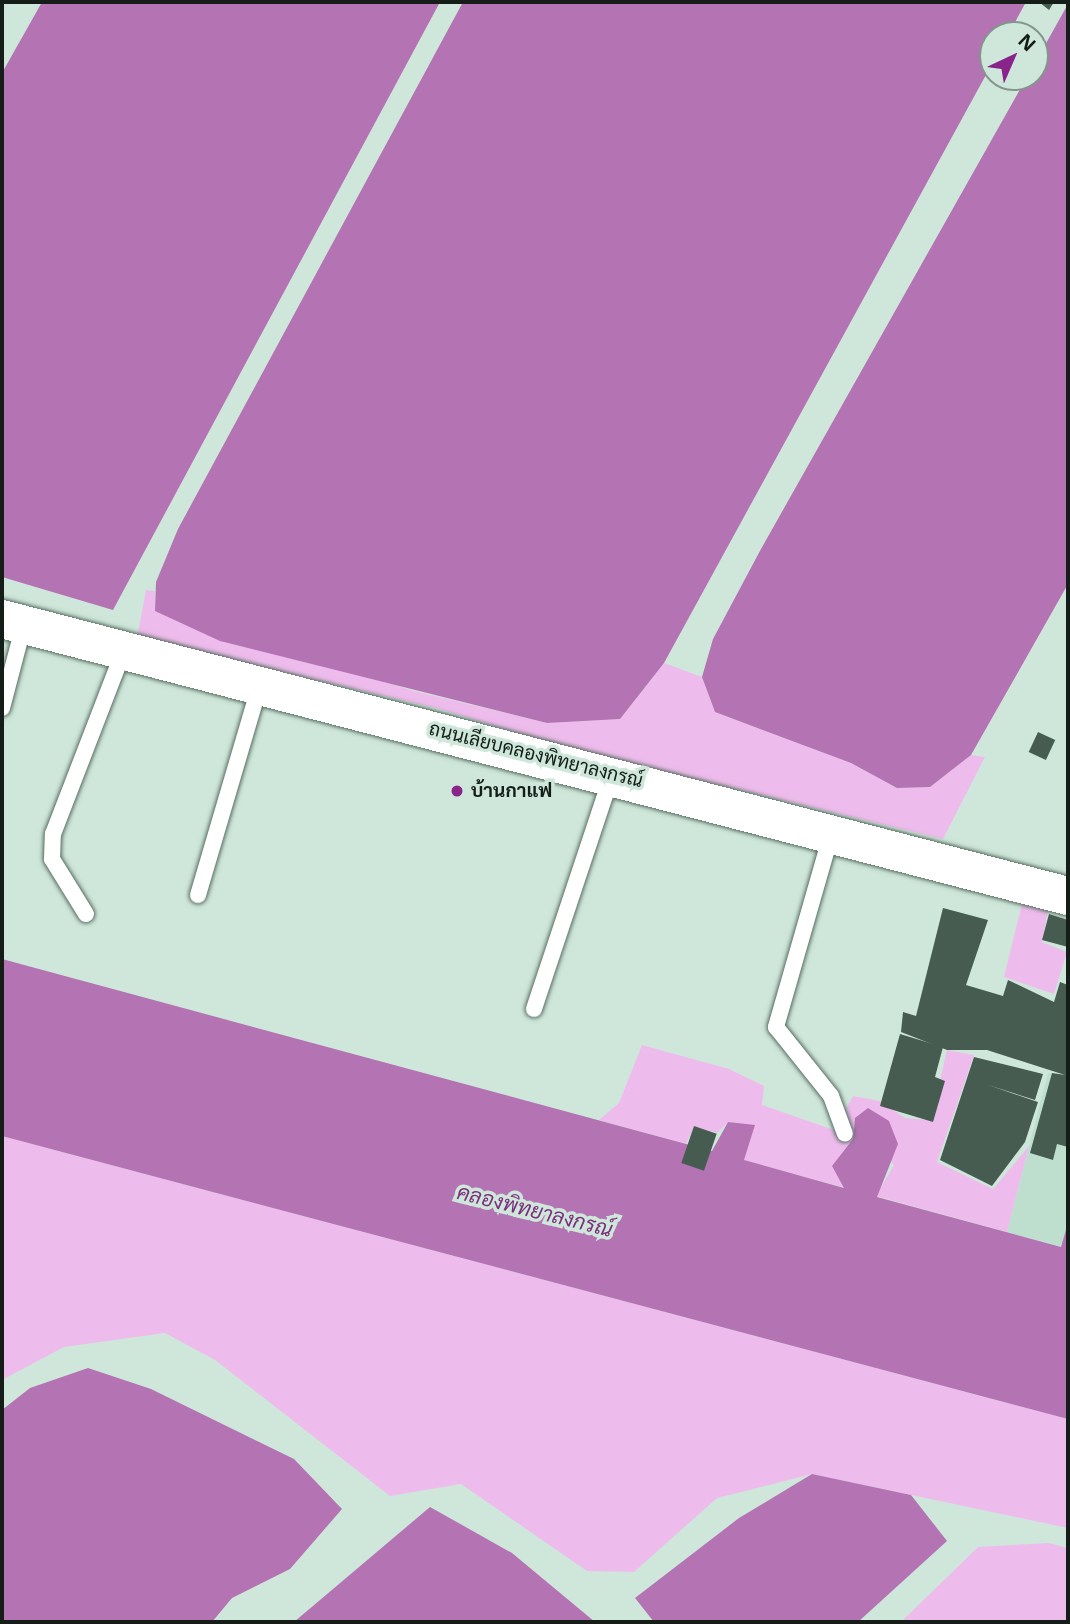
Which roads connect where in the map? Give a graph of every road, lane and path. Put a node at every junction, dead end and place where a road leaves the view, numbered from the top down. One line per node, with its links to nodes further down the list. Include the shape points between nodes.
1 (13, 621): 2 (main road, ถนนเลียบคลองพิทยาลงกรณ์); 4 (lane)
2 (124, 650): 3 (main road, ถนนเลียบคลองพิทยาลงกรณ์); 9 (lane, via 53,834 52,859)
3 (260, 684): 5 (main road, ถนนเลียบคลองพิทยาลงกรณ์); 7 (lane)
4 (2, 708)
5 (612, 775): 6 (main road, ถนนเลียบคลองพิทยาลงกรณ์); 10 (lane)
6 (832, 833): 8 (main road, ถนนเลียบคลองพิทยาลงกรณ์); 11 (lane, via 776,1027 831,1096)
7 (198, 895)
8 (1068, 896)
9 (86, 914)
10 (534, 1009)
11 (845, 1133)

